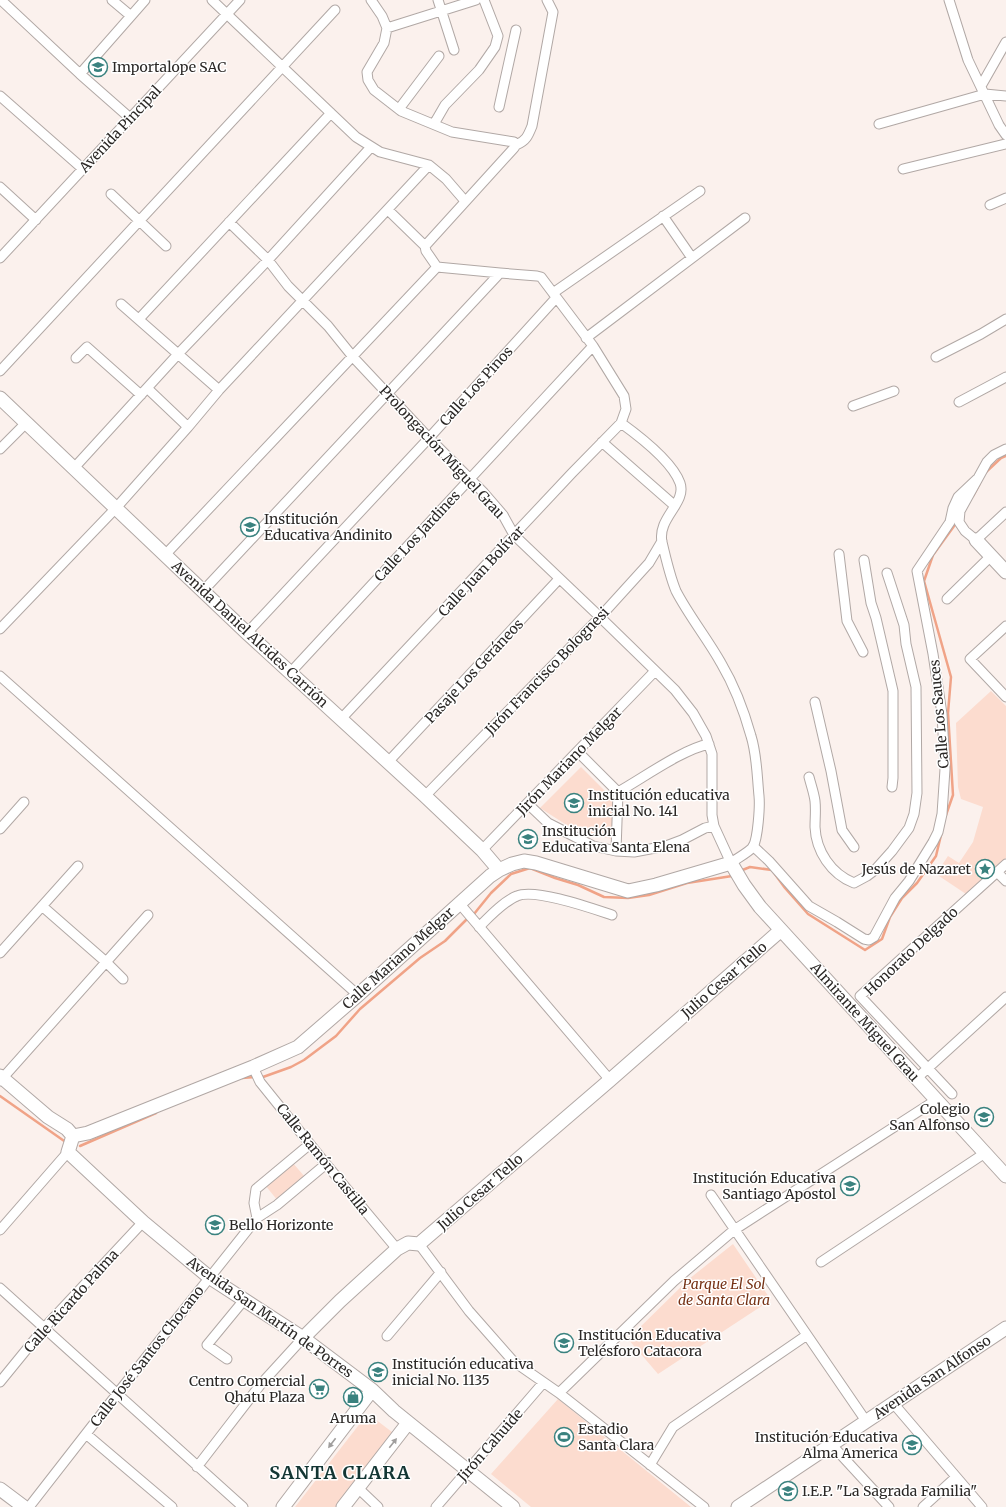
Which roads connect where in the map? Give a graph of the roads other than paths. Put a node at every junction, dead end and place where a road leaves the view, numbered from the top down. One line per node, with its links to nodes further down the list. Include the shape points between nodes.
1 (1, 0): 22 (street)
2 (112, 0): 15 (street)
3 (145, 0): 15 (street)
4 (212, 0): 14 (street)
5 (240, 0): 14 (street, Avenida Pincipal)
6 (371, 0): 16 (street)
7 (438, 0): 13 (street)
8 (476, 0): 13 (street)
9 (484, 0): 30 (street, via 498,36 495,47 479,70 445,105)
10 (547, 0): 34 (street, via 553,12 532,126 528,138)
11 (949, 0): 23 (street, via 968,60)
12 (335, 10): 21 (street)
13 (441, 11): 16 (street); 19 (street)
14 (227, 14): 21 (street); 29 (street, Avenida Pincipal)
15 (131, 16): 22 (street)
16 (387, 28): 27 (street, via 384,43 367,72 368,80 374,90)
17 (516, 30): 26 (street)
18 (1006, 42): 23 (street)
19 (454, 50)
20 (439, 56): 27 (street)
21 (282, 66): 28 (street); 50 (street)
22 (80, 74): 29 (street)
23 (983, 90): 25 (street); 31 (street); 32 (street)
24 (0, 96): 38 (street)
25 (1006, 96)
26 (499, 107)
27 (399, 109): 30 (street)
28 (331, 113): 36 (street, via 356,137); 51 (street)
29 (130, 118): 38 (street, Avenida Pincipal)
30 (434, 124): 34 (street, via 452,132)
31 (879, 124)
32 (999, 125): 33 (street); 35 (street)
33 (1006, 135)
34 (516, 144): 44 (street)
35 (1006, 144): 39 (street)
36 (371, 147): 37 (street, via 380,152); 56 (street)
37 (429, 165): 44 (street, via 446,178); 46 (street)
38 (83, 169): 49 (street, Avenida Pincipal)
39 (903, 169)
40 (0, 187): 49 (street)
41 (700, 191): 47 (street, Calle Los Pinos)
42 (111, 194): 50 (street)
43 (1006, 198): 45 (street)
44 (465, 201): 53 (street)
45 (990, 205)
46 (388, 210): 53 (street); 60 (street)
47 (663, 216): 55 (street); 59 (street, Calle Los Pinos)
48 (745, 218): 55 (street)
49 (36, 220): 54 (street, Avenida Pincipal)
50 (139, 222): 52 (street); 70 (street)
51 (229, 222): 56 (street, Prolongación Miguel Grau); 62 (street)
52 (166, 246)
53 (425, 246): 57 (street)
54 (0, 258)
55 (692, 258): 64 (street)
56 (268, 260): 60 (street, Prolongación Miguel Grau); 66 (street)
57 (438, 267): 58 (street); 67 (street)
58 (500, 274): 59 (street, via 541,277); 75 (street)
59 (555, 295): 64 (street); 82 (street, Calle Los Pinos)
60 (303, 301): 67 (street, Prolongación Miguel Grau); 72 (street)
61 (122, 304): 62 (street)
62 (139, 319): 66 (street)
63 (1006, 319): 68 (street)
64 (586, 338): 65 (street)
65 (593, 346): 80 (street, via 624,396 626,409); 87 (street, Calle Los Jardines)
66 (179, 353): 72 (street); 74 (street)
67 (353, 357): 75 (street, Prolongación Miguel Grau); 96 (street)
68 (936, 357)
69 (76, 358): 74 (street, via 88,347)
70 (0, 371)
71 (1006, 377): 77 (street)
72 (219, 390): 81 (street)
73 (894, 391): 78 (street)
74 (144, 392): 81 (street); 86 (street)
75 (388, 393): 82 (street, Prolongación Miguel Grau); 102 (street)
76 (0, 398): 79 (street, Avenida Daniel Alcides Carrión)
77 (959, 402)
78 (853, 406)
79 (26, 423): 84 (street); 86 (street, Avenida Daniel Alcides Carrión)
80 (621, 423): 83 (street, Calle Juan Bolívar); 89 (street, via 667,463 680,484)
81 (188, 427): 90 (street)
82 (429, 438): 87 (street, Prolongación Miguel Grau); 107 (street, Calle Los Pinos)
83 (602, 442): 89 (street); 92 (street, Calle Juan Bolívar)
84 (0, 449)
85 (1006, 449): 88 (street, via 987,462)
86 (74, 468): 90 (street, Avenida Daniel Alcides Carrión)
87 (470, 479): 92 (street, Prolongación Miguel Grau, via 504,515); 110 (street, Calle Los Jardines)
88 (977, 480): 93 (street, via 960,511 959,522); 126 (street, Calle Los Sauces, via 958,497 950,522 917,571 942,714 945,769 938,832 909,881 895,898 874,937 864,939 809,906)
89 (676, 506): 94 (street, via 664,522)
90 (116, 508): 96 (street, Avenida Daniel Alcides Carrión); 106 (street)
91 (1006, 512): 93 (street)
92 (514, 535): 101 (street, Prolongación Miguel Grau); 114 (street, Calle Juan Bolívar)
93 (976, 540): 97 (street)
94 (662, 541): 104 (street, Jirón Francisco Bolognesi, via 649,563); 126 (street, via 676,590 732,685 752,736 760,804)
95 (839, 554): 108 (street, via 847,621)
96 (165, 555): 102 (street, Avenida Daniel Alcides Carrión)
97 (991, 556): 99 (street); 103 (street)
98 (864, 560): 119 (street, via 871,603 893,690)
99 (1006, 572)
100 (887, 573): 118 (street, via 904,625 916,687 917,793 909,828 875,870 854,883 831,868 818,845 815,802)
101 (559, 579): 104 (street, Prolongación Miguel Grau); 117 (street, Pasaje Los Geráneos)
102 (203, 590): 107 (street, Avenida Daniel Alcides Carrión)
103 (947, 599)
104 (600, 617): 109 (street, Prolongación Miguel Grau); 121 (street, Jirón Francisco Bolognesi)
105 (1006, 626): 112 (street, via 970,659)
106 (0, 629)
107 (247, 633): 110 (street, Avenida Daniel Alcides Carrión)
108 (863, 652)
109 (655, 671): 115 (street, Prolongación Miguel Grau, via 675,690 693,713); 116 (street, Jirón Mariano Melgar)
110 (290, 673): 114 (street, Avenida Daniel Alcides Carrión)
111 (0, 676): 145 (street)
112 (1006, 697)
113 (815, 702): 127 (street, via 842,830)
114 (341, 719): 117 (street, Avenida Daniel Alcides Carrión)
115 (709, 744): 120 (street, via 677,758); 124 (street, Prolongación Miguel Grau, via 712,754)
116 (578, 752): 120 (street); 123 (street, Jirón Mariano Melgar)
117 (388, 762): 121 (street, Avenida Daniel Alcides Carrión)
118 (809, 777)
119 (892, 787)
120 (618, 792): 129 (street)
121 (425, 796): 128 (street, Avenida Daniel Alcides Carrión)
122 (24, 802): 125 (street)
123 (528, 804): 128 (street, Jirón Mariano Melgar); 129 (street, via 548,823 592,846)
124 (714, 826): 129 (street, via 666,846 634,852); 130 (street, Prolongación Miguel Grau)
125 (0, 829)
126 (753, 846): 130 (street)
127 (854, 847)
128 (482, 850): 133 (street, Avenida Daniel Alcides Carrión)
129 (616, 851)
130 (731, 863): 133 (street, Calle Mariano Melgar, via 656,885 628,890 524,861); 141 (street, Almirante Miguel Grau, via 760,907)
131 (1006, 864): 134 (street, Honorato Delgado)
132 (78, 866): 137 (street)
133 (499, 870): 136 (street, Calle Mariano Melgar)
134 (997, 872): 135 (street); 148 (street, Honorato Delgado, via 860,996)
135 (1006, 881)
136 (459, 903): 140 (street); 145 (street, Calle Mariano Melgar)
137 (42, 906): 142 (street); 143 (street)
138 (148, 915): 143 (street)
139 (612, 915): 140 (street, via 528,893 516,896 503,905)
140 (479, 927): 151 (street)
141 (781, 930): 150 (street, Almirante Miguel Grau); 151 (street, Julio Cesar Tello)
142 (0, 952)
143 (106, 962): 144 (street); 149 (street)
144 (123, 979)
145 (358, 995): 147 (street, Calle Mariano Melgar, via 298,1047)
146 (1006, 997): 148 (street)
147 (253, 1067): 154 (street, Calle Mariano Melgar, via 88,1133); 155 (street, Calle Ramón Castilla, via 260,1082)
148 (928, 1068): 150 (street); 152 (street, Honorato Delgado)
149 (1, 1079): 154 (street)
150 (916, 1079): 153 (street, Almirante Miguel Grau)
151 (610, 1080): 165 (street, Julio Cesar Tello)
152 (952, 1094)
153 (936, 1100): 157 (street, Almirante Miguel Grau); 164 (street)
154 (73, 1136): 156 (street)
155 (310, 1144): 158 (street, Calle Ramón Castilla); 161 (street, via 256,1189 254,1203)
156 (68, 1152): 162 (street, Avenida San Martín de Porres); 163 (street)
157 (985, 1153): 159 (street, Almirante Miguel Grau); 167 (street)
158 (326, 1164): 161 (street, Calle José Santos Chocano, via 277,1205); 166 (street, Calle Ramón Castilla)
159 (1006, 1176)
160 (711, 1195): 164 (street)
161 (257, 1218): 169 (street, Calle José Santos Chocano)
162 (143, 1222): 169 (street, Avenida San Martín de Porres); 172 (street, Calle Ricardo Palma)
163 (0, 1230)
164 (734, 1230): 174 (street); 181 (street, via 674,1281)
165 (420, 1244): 166 (street, via 408,1243); 168 (street)
166 (397, 1249): 176 (street)
167 (821, 1262)
168 (441, 1272): 175 (street); 179 (street, via 469,1311 513,1361)
169 (209, 1277): 171 (street, Avenida San Martín de Porres); 182 (street, Calle José Santos Chocano)
170 (0, 1288): 172 (street)
171 (244, 1300): 176 (street, Avenida San Martín de Porres); 177 (street, via 207,1346)
172 (44, 1328): 178 (street, Calle Ricardo Palma); 182 (street)
173 (1006, 1328): 183 (street, Avenida San Alfonso)
174 (807, 1335): 184 (street); 188 (street, via 672,1427)
175 (387, 1336)
176 (303, 1338): 180 (street, Avenida San Martín de Porres); 189 (street, via 262,1384)
177 (227, 1360)
178 (0, 1382)
179 (543, 1383): 181 (street); 190 (street, Jirón Cahuide)
180 (372, 1390): 185 (street, Avenida San Martín de Porres); 198 (street, one-way to 198)
181 (558, 1393): 188 (street)
182 (117, 1394): 186 (street, Calle José Santos Chocano); 189 (street)
183 (893, 1403): 184 (street, Avenida San Alfonso); 191 (street)
184 (866, 1421): 187 (street, Avenida San Alfonso)
185 (408, 1423): 190 (street, Avenida San Martín de Porres); 192 (street, one-way to 185)
186 (86, 1434): 195 (street, Calle José Santos Chocano); 196 (street)
187 (831, 1444): 204 (street, Avenida San Alfonso); 205 (street)
188 (650, 1464): 203 (street)
189 (197, 1467): 197 (street)
190 (468, 1471): 201 (street, Jirón Cahuide); 202 (street, Avenida San Martín de Porres)
191 (956, 1477): 206 (street); 207 (street)
192 (358, 1488): 199 (street); 200 (street)
193 (0, 1489): 194 (street)
194 (24, 1507)
195 (29, 1507)
196 (172, 1507)
197 (243, 1507)
198 (283, 1507)
199 (343, 1507)
200 (378, 1507)
201 (436, 1507)
202 (513, 1507)
203 (704, 1507)
204 (738, 1507)
205 (889, 1507)
206 (923, 1507)
207 (982, 1507)

